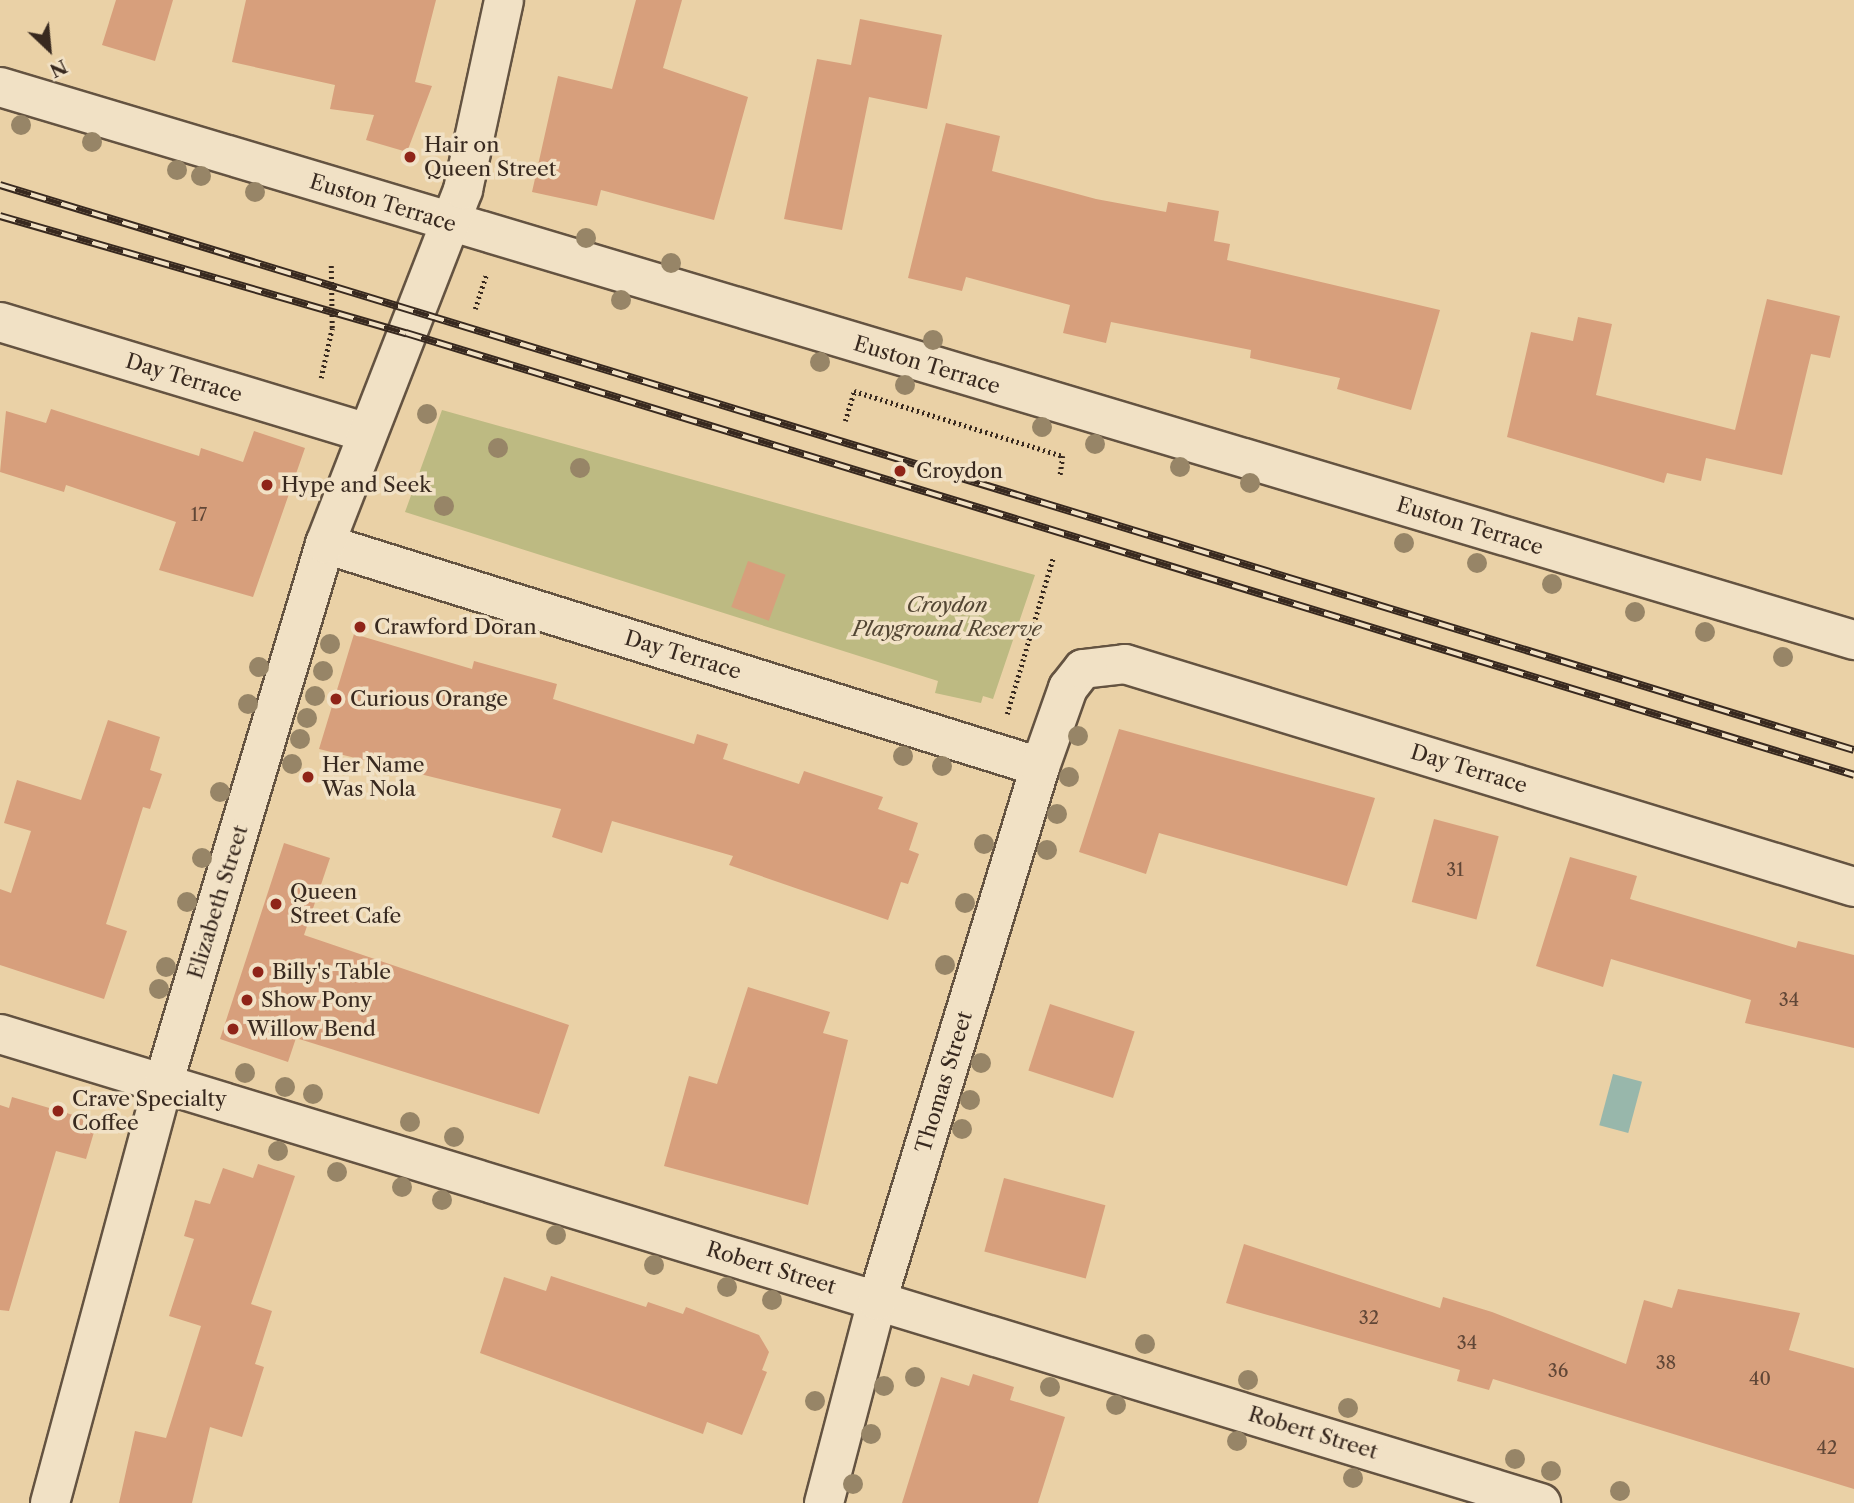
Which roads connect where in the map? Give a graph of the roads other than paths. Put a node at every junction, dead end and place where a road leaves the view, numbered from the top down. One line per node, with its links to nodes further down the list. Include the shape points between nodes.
1 (504, 0): 3 (street, Elizabeth Street, via 463,190)
2 (0, 87): 3 (street, Euston Terrace)
3 (450, 224): 5 (street, Elizabeth Street); 7 (street, Euston Terrace)
4 (0, 322): 5 (street, Day Terrace)
5 (367, 433): 6 (street, Elizabeth Street)
6 (325, 544): 9 (street, Day Terrace); 12 (street, Elizabeth Street)
7 (1854, 640)
8 (1083, 669): 9 (street, Thomas Street, via 1068,688); 10 (street, Day Terrace, via 1125,664)
9 (1040, 767): 13 (street, Thomas Street)
10 (1854, 887)
11 (0, 1034): 12 (street, Robert Street)
12 (164, 1082): 13 (street, Robert Street); 14 (street, Elizabeth Street)
13 (877, 1301): 15 (street, Thomas Street); 16 (street, Robert Street)
14 (50, 1503)
15 (824, 1503)
16 (1541, 1503)

